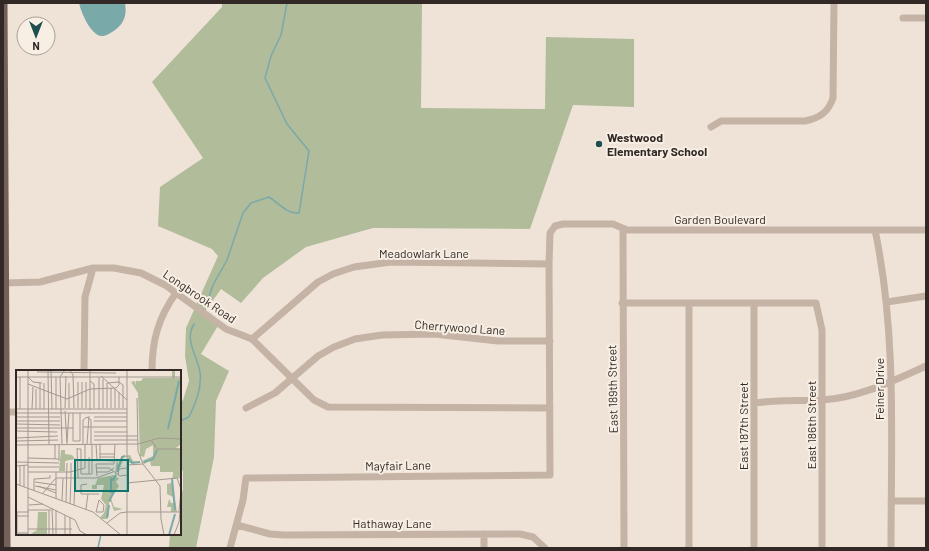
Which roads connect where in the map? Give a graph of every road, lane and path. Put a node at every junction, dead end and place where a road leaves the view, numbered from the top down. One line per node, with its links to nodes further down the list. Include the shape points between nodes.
1 (3, 3): 6 (main road)
2 (834, 3): 5 (street, via 833,98 830,108 815,119 804,121 721,121)
3 (903, 18): 4 (street)
4 (926, 18)
5 (711, 127)
6 (4, 151): 12 (main road)
7 (623, 229): 8 (street, Garden Boulevard); 10 (street, Garden Boulevard, via 613,224 555,226 550,233); 16 (street, East 189th Street)
8 (875, 230): 9 (street, Garden Boulevard); 15 (street, Feiner Drive)
9 (926, 230)
10 (549, 264): 19 (street, Meadowlark Lane, via 391,262 354,267 318,282); 20 (street)
11 (93, 268): 12 (street, Longbrook Road, via 40,282); 13 (street, Longbrook Road, via 114,268 141,273); 22 (street, via 85,297)
12 (4, 283): 30 (main road)
13 (176, 293): 19 (street, Longbrook Road, via 226,329); 23 (street, via 156,329)
14 (926, 296): 15 (street)
15 (887, 302): 25 (street, Feiner Drive)
16 (622, 303): 17 (street); 41 (street, East 189th Street)
17 (689, 303): 18 (street); 42 (street)
18 (754, 303): 26 (street, East 186th Street, via 816,303 822,330); 27 (street, East 187th Street)
19 (252, 339): 24 (street, Longbrook Road)
20 (550, 341): 24 (street, Cherrywood Lane, via 498,341 434,334 368,337 334,346); 29 (street)
21 (926, 366): 25 (street)
22 (84, 370)
23 (152, 370)
24 (291, 379): 28 (street, Cherrywood Lane, via 275,393); 29 (street, Longbrook Road, via 314,400 328,407)
25 (891, 382): 26 (street, via 857,393); 33 (street, Feiner Drive)
26 (822, 400): 27 (street); 44 (street, East 186th Street)
27 (754, 403): 43 (street, East 187th Street)
28 (246, 408)
29 (550, 408): 35 (street, Mayfair Lane, via 550,475 246,478)
30 (5, 412): 31 (street); 32 (main road)
31 (16, 412)
32 (4, 454): 38 (main road)
33 (891, 501): 34 (street); 45 (street, Feiner Drive)
34 (926, 501)
35 (237, 525): 36 (street, Hathaway Lane, via 284,535); 39 (street)
36 (484, 534): 37 (street, Hathaway Lane, via 520,534 533,538); 40 (street)
37 (545, 547)
38 (6, 548)
39 (230, 548)
40 (484, 548)
41 (624, 548)
42 (689, 548)
43 (754, 548)
44 (822, 548)
45 (891, 548)

